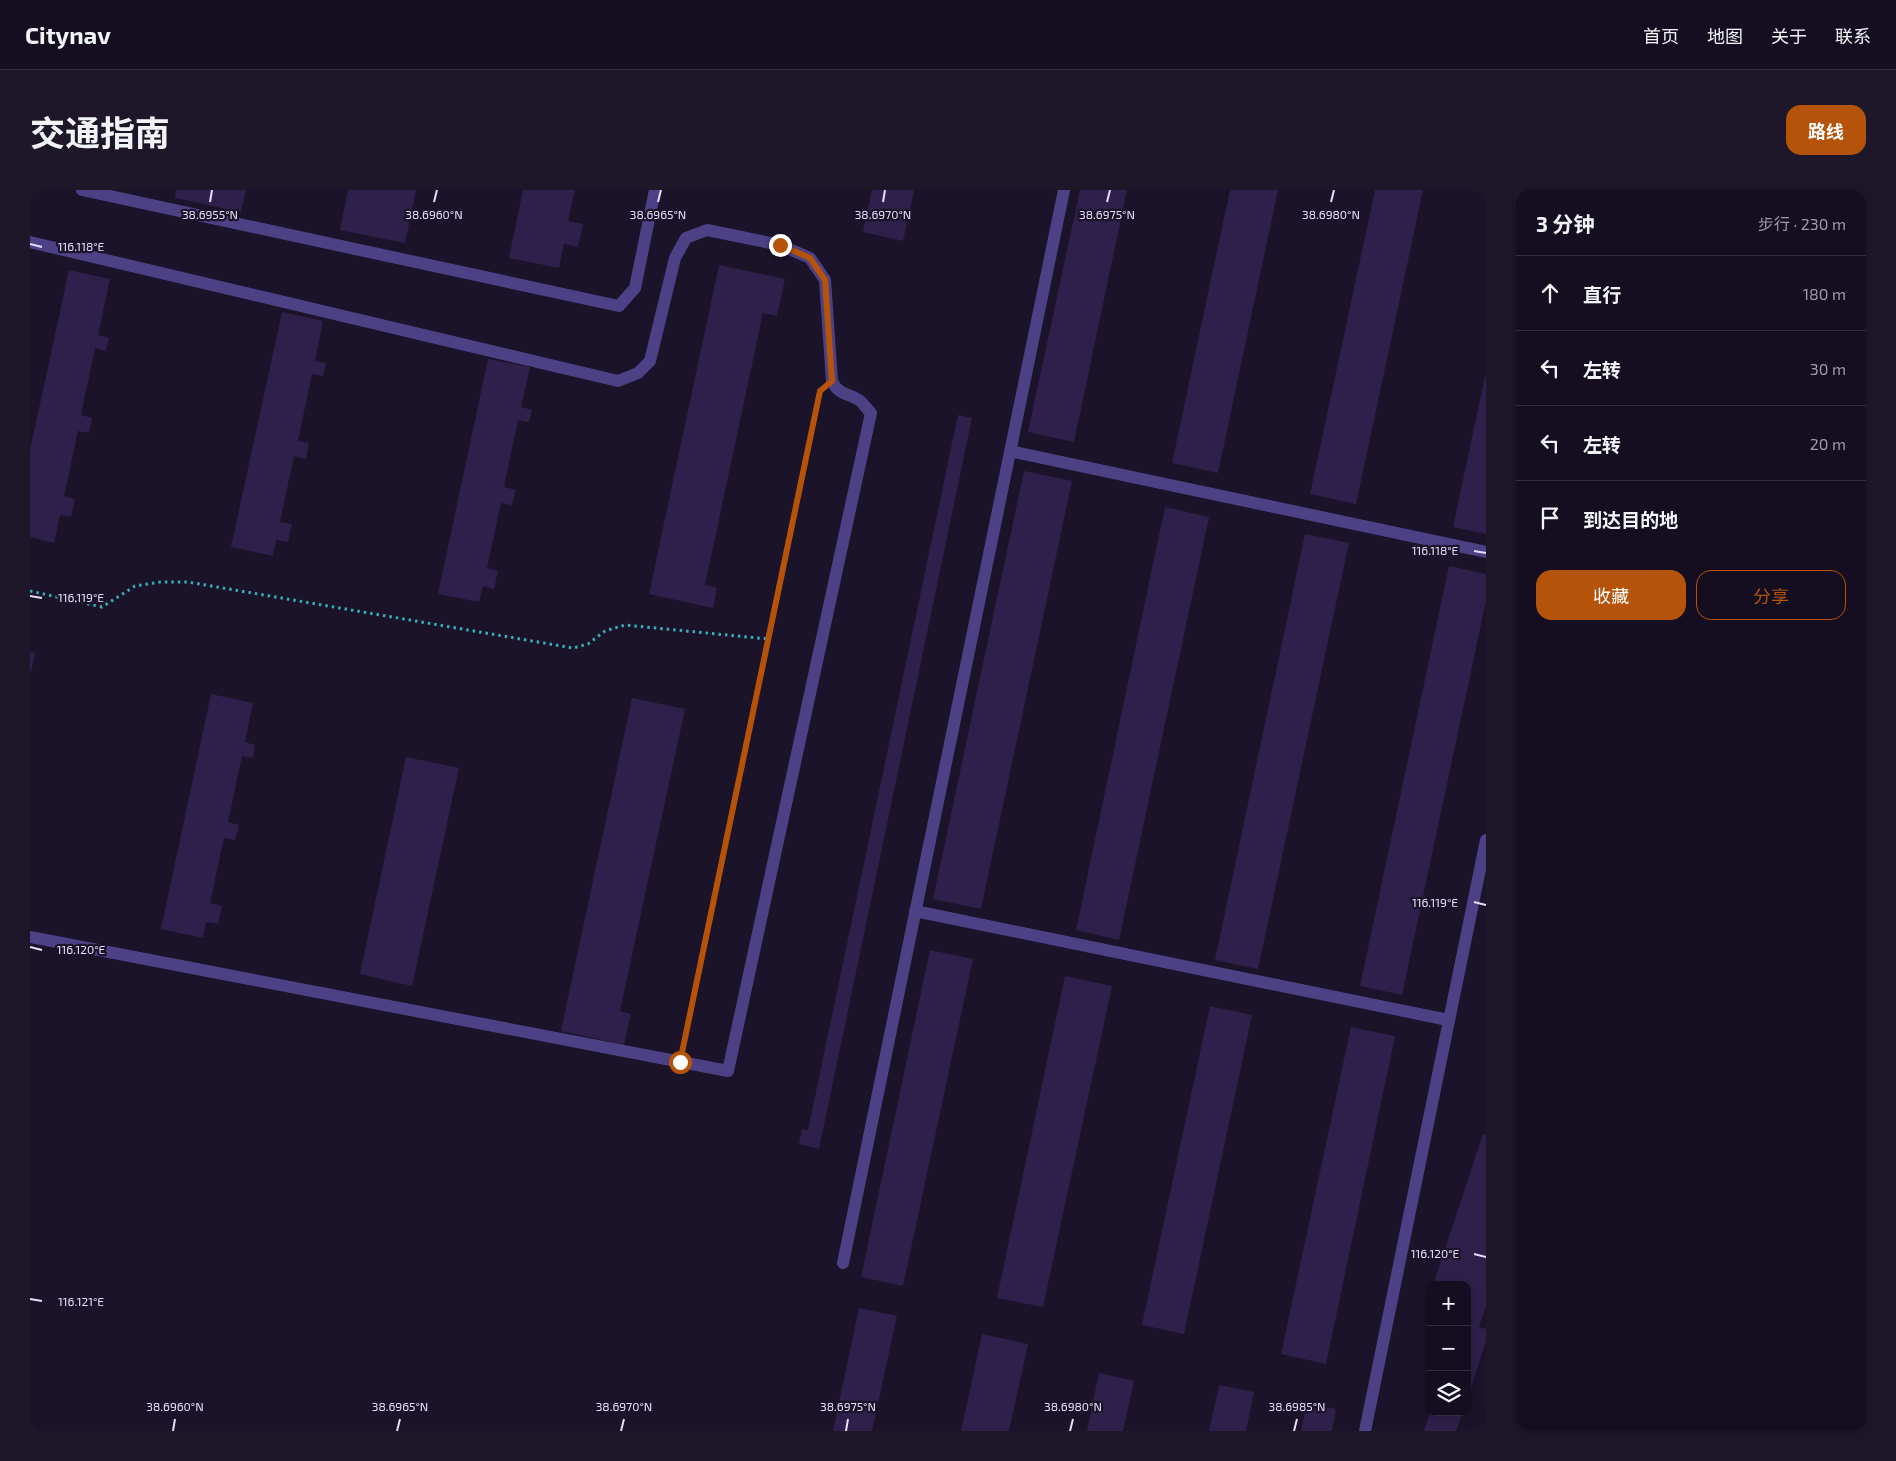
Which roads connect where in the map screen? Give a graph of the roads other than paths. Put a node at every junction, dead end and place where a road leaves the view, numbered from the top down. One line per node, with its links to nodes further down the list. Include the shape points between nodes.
1 (82, 190): 2 (lane, via 619,306 634,288)
2 (655, 190)
3 (1064, 190): 5 (lane)
4 (30, 242): 9 (lane, via 618,381 638,373 650,361 675,258 686,238 707,230 780,245 810,258 825,280 832,381 846,396 860,400 870,413 728,1071)
5 (1010, 451): 6 (lane); 8 (lane)
6 (1486, 552)
7 (1486, 840): 10 (lane)
8 (915, 911): 10 (lane); 11 (lane)
9 (30, 937)
10 (1448, 1020): 12 (lane)
11 (843, 1263)
12 (1365, 1431)

